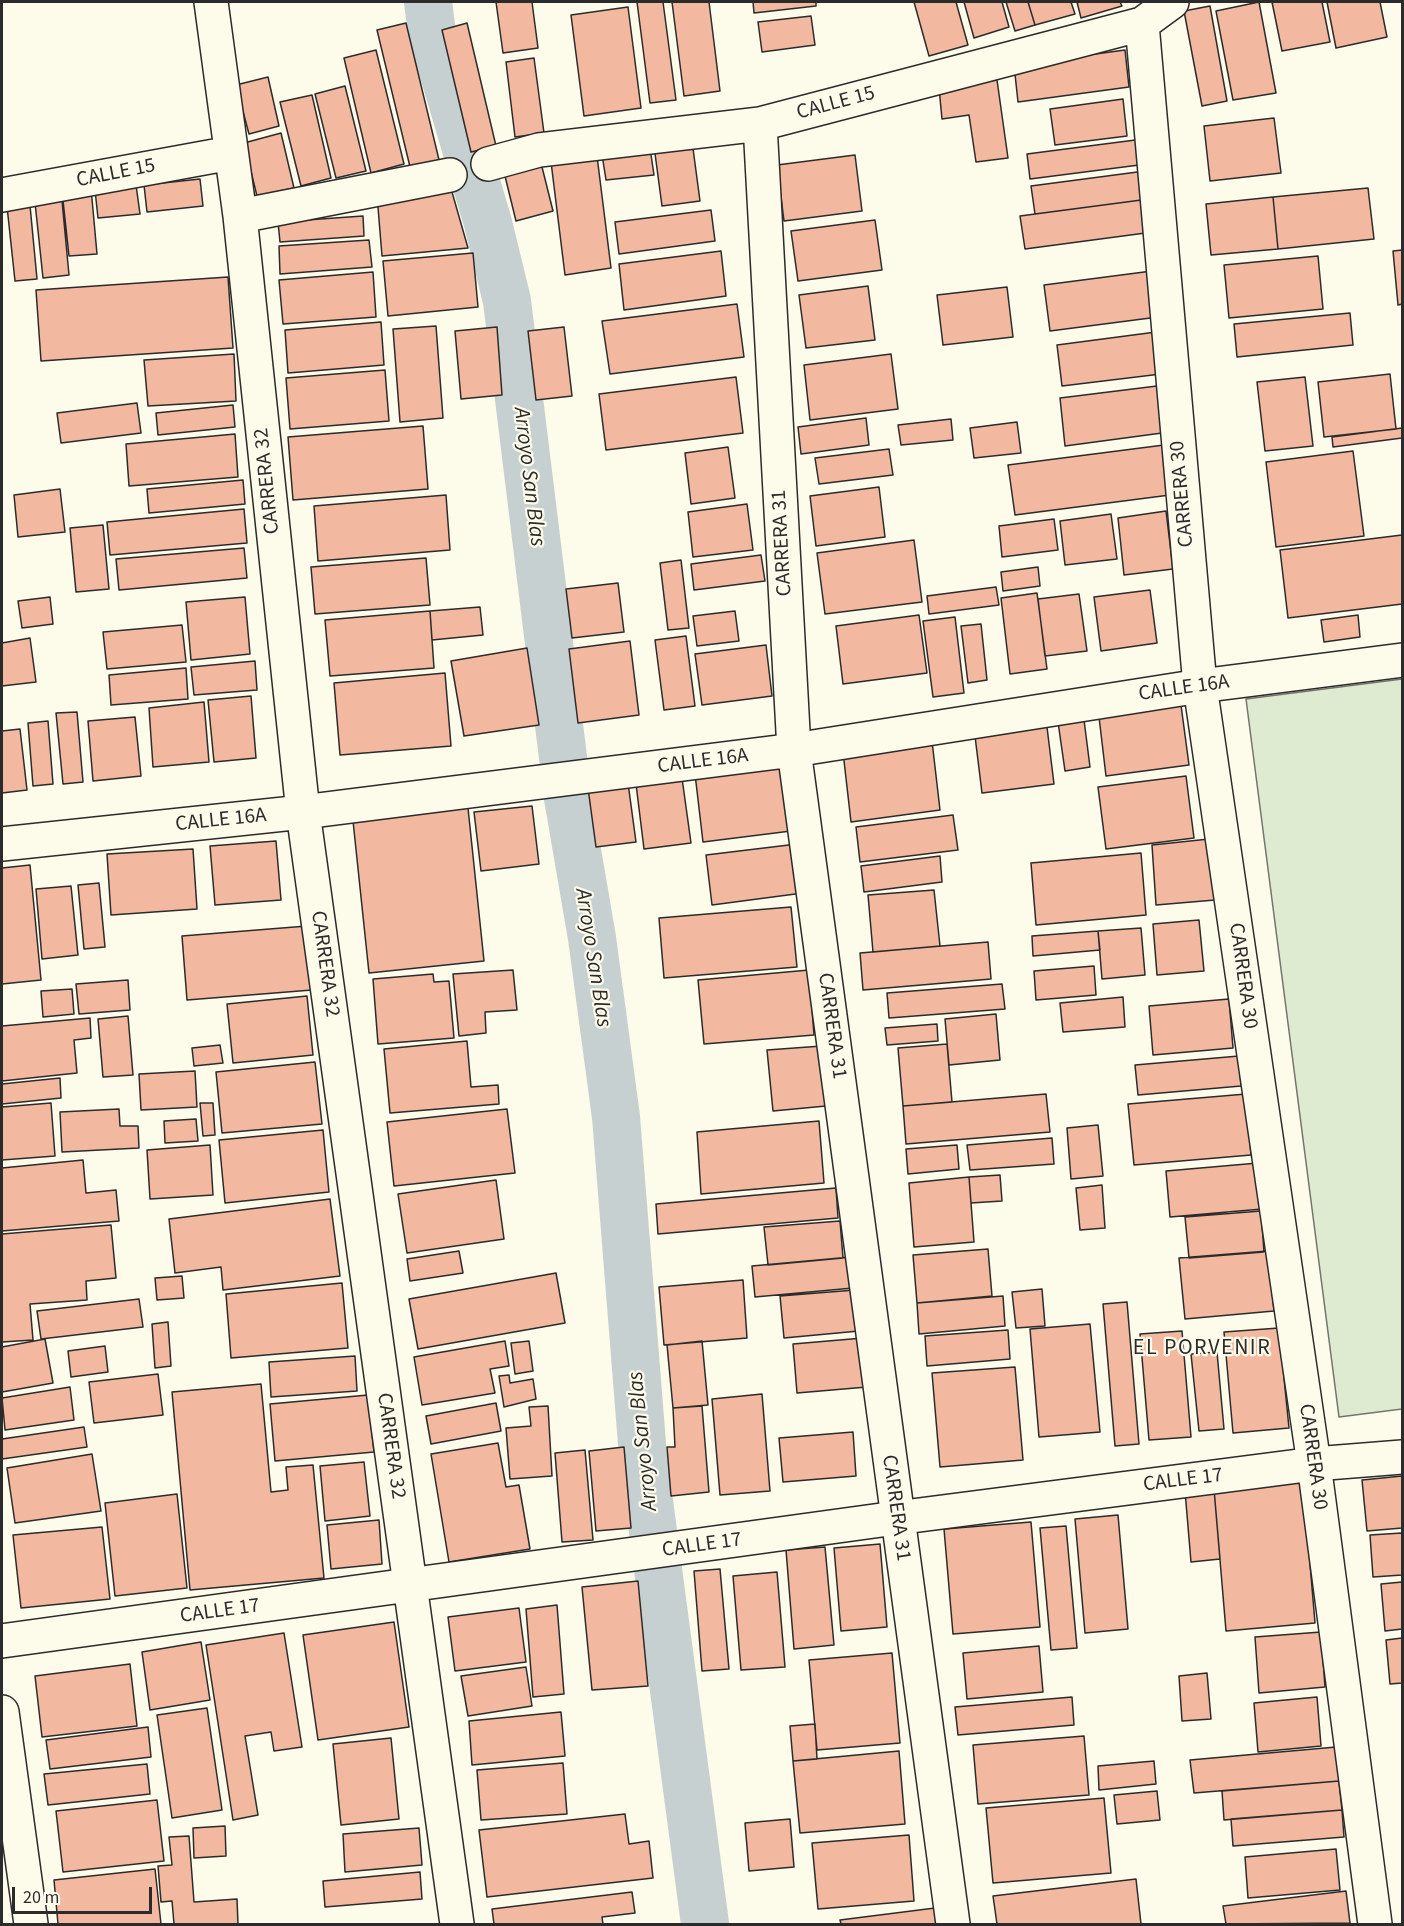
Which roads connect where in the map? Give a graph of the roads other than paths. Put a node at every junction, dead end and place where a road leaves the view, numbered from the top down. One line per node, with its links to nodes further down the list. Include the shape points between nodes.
1 (211, 2): 5 (street, CARRERA 32)
2 (1172, 2): 3 (street, CALLE 15)
3 (1143, 24): 4 (street, CALLE 15); 11 (street, CARRERA 30)
4 (760, 123): 6 (street, CALLE 15, via 539,150); 12 (street, CARRERA 31)
5 (231, 153): 8 (street, CALLE 15); 9 (street, CARRERA 32)
6 (488, 164)
7 (450, 175): 9 (street)
8 (2, 195)
9 (240, 216): 13 (street, CARRERA 32)
10 (1402, 660): 11 (street, CALLE 16A)
11 (1200, 686): 12 (street, CALLE 16A); 16 (street, CARRERA 30)
12 (794, 750): 13 (street, CALLE 16A); 17 (street, CARRERA 31)
13 (303, 812): 14 (street, CALLE 16A); 18 (street, CARRERA 32)
14 (2, 844)
15 (1402, 1457): 16 (street, CALLE 17)
16 (1314, 1464): 17 (street, CALLE 17); 24 (street, CARRERA 30)
17 (896, 1518): 18 (street, CALLE 17); 23 (street, CARRERA 31)
18 (410, 1586): 19 (street, CALLE 17); 22 (street, CARRERA 32)
19 (2, 1641)
20 (2, 1712): 21 (street)
21 (31, 1924)
22 (457, 1924)
23 (953, 1924)
24 (1374, 1924)

